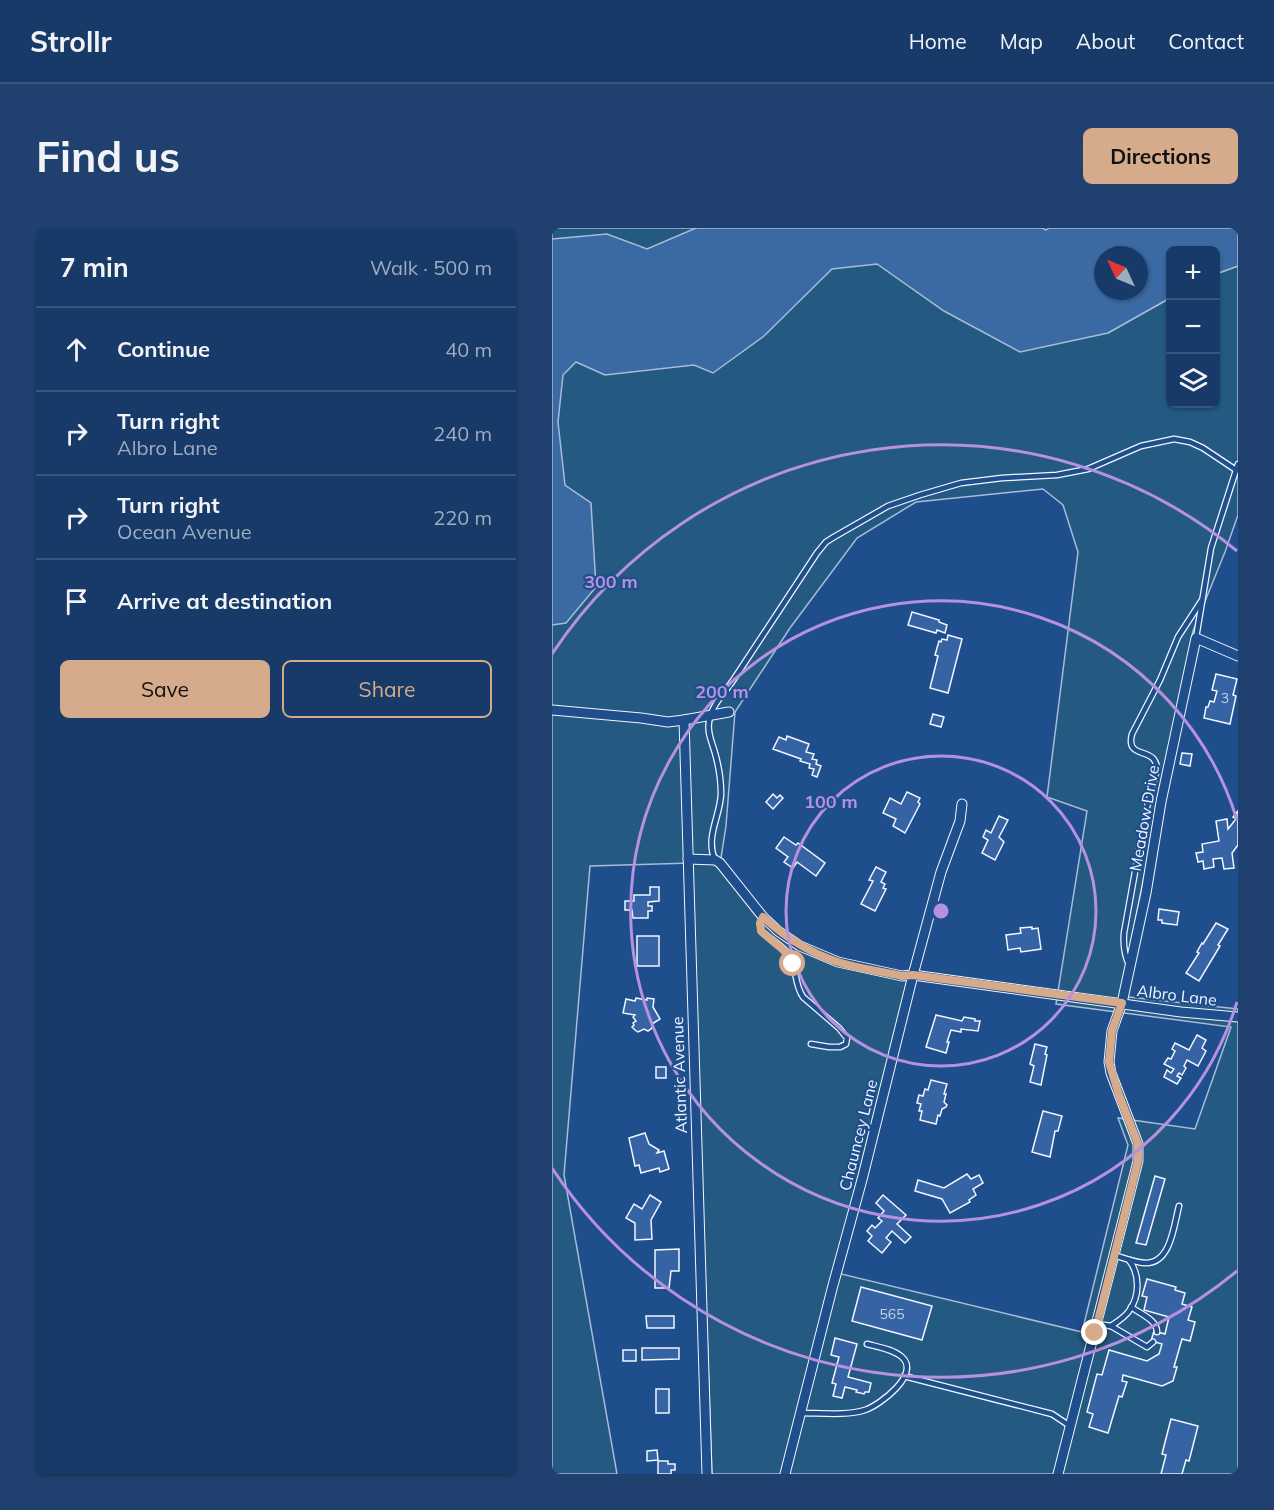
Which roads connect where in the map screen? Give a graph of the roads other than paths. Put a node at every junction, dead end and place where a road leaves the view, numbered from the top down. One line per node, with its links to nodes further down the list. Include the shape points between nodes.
1 (1238, 464): 2 (lane)
2 (1237, 470): 3 (lane, via 1211,548); 8 (lane, via 1203,447 1174,439 1141,446 1088,470 961,483 888,506 834,537 817,553)
3 (1202, 600): 4 (lane); 14 (lane, via 1178,637 1130,742 1135,750 1155,759 1157,768 1124,933 1125,957)
4 (1196, 638): 5 (street); 14 (street, Meadow Drive)
5 (1238, 656)
6 (552, 710): 9 (street, via 668,722)
7 (729, 712): 8 (street)
8 (710, 715): 9 (street); 12 (lane, via 708,733 720,774 721,796 711,842)
9 (684, 720): 11 (street, Atlantic Avenue)
10 (962, 804): 15 (street, Chauncey Lane)
11 (688, 859): 12 (street); 31 (street, Atlantic Avenue)
12 (715, 861): 13 (street, Albro Lane, via 723,865)
13 (763, 917): 15 (street, Albro Lane, via 800,946 838,962); 18 (lane, via 761,931 790,956 803,997 847,1038 840,1047)
14 (1130, 965): 16 (street, Meadow Drive)
15 (913, 975): 16 (street, Albro Lane); 29 (street, Chauncey Lane)
16 (1122, 1003): 17 (street, Albro Lane); 20 (street, Meadow Drive, via 1112,1031 1109,1062 1138,1144 1138,1161)
17 (1238, 1017)
18 (811, 1044)
19 (1179, 1206): 21 (lane, via 1168,1249 1160,1258 1146,1263)
20 (1114, 1255): 21 (lane); 23 (street, Meadow Drive)
21 (1129, 1260): 22 (lane, via 1137,1275)
22 (1131, 1307): 24 (lane); 25 (lane, via 1155,1323)
23 (1097, 1324): 24 (lane); 30 (street, Meadow Drive)
24 (1111, 1326): 26 (lane, via 1147,1347)
25 (1157, 1332)
26 (1153, 1342)
27 (867, 1344): 28 (lane, via 903,1358 907,1364)
28 (904, 1376): 29 (lane, via 885,1399 865,1410); 30 (lane, via 1052,1414)
29 (800, 1413): 32 (street, Chauncey Lane)
30 (1070, 1426): 33 (street, Meadow Drive)
31 (706, 1474)
32 (785, 1474)
33 (1058, 1474)

